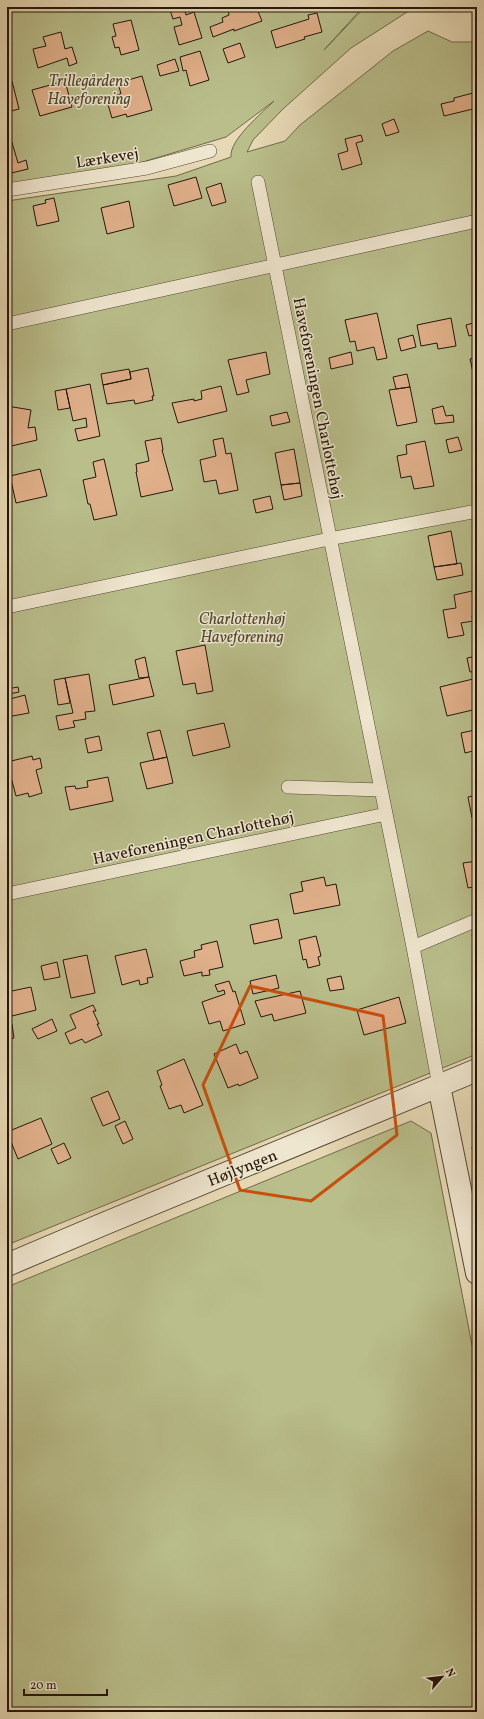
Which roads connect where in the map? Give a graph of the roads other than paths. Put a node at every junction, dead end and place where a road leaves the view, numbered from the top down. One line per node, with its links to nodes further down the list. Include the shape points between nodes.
1 (210, 151): 3 (lane, Lærkevej, via 147,168)
2 (258, 182): 5 (lane, Haveforeningen Charlottehøj)
3 (7, 190)
4 (477, 221): 5 (lane)
5 (275, 264): 6 (lane); 8 (lane, Haveforeningen Charlottehøj)
6 (7, 324)
7 (477, 511): 8 (lane)
8 (329, 539): 9 (lane); 11 (lane, Haveforeningen Charlottehøj)
9 (7, 607)
10 (288, 787): 11 (lane)
11 (382, 790): 12 (lane, Haveforeningen Charlottehøj)
12 (386, 814): 13 (lane, Haveforeningen Charlottehøj); 15 (lane, Haveforeningen Charlottehøj)
13 (7, 894)
14 (477, 920): 15 (lane)
15 (413, 947): 17 (lane, Haveforeningen Charlottehøj)
16 (477, 1070): 17 (street, Højlyngen)
17 (439, 1086): 18 (street, Højlyngen); 19 (street)
18 (7, 1265)
19 (477, 1273)

